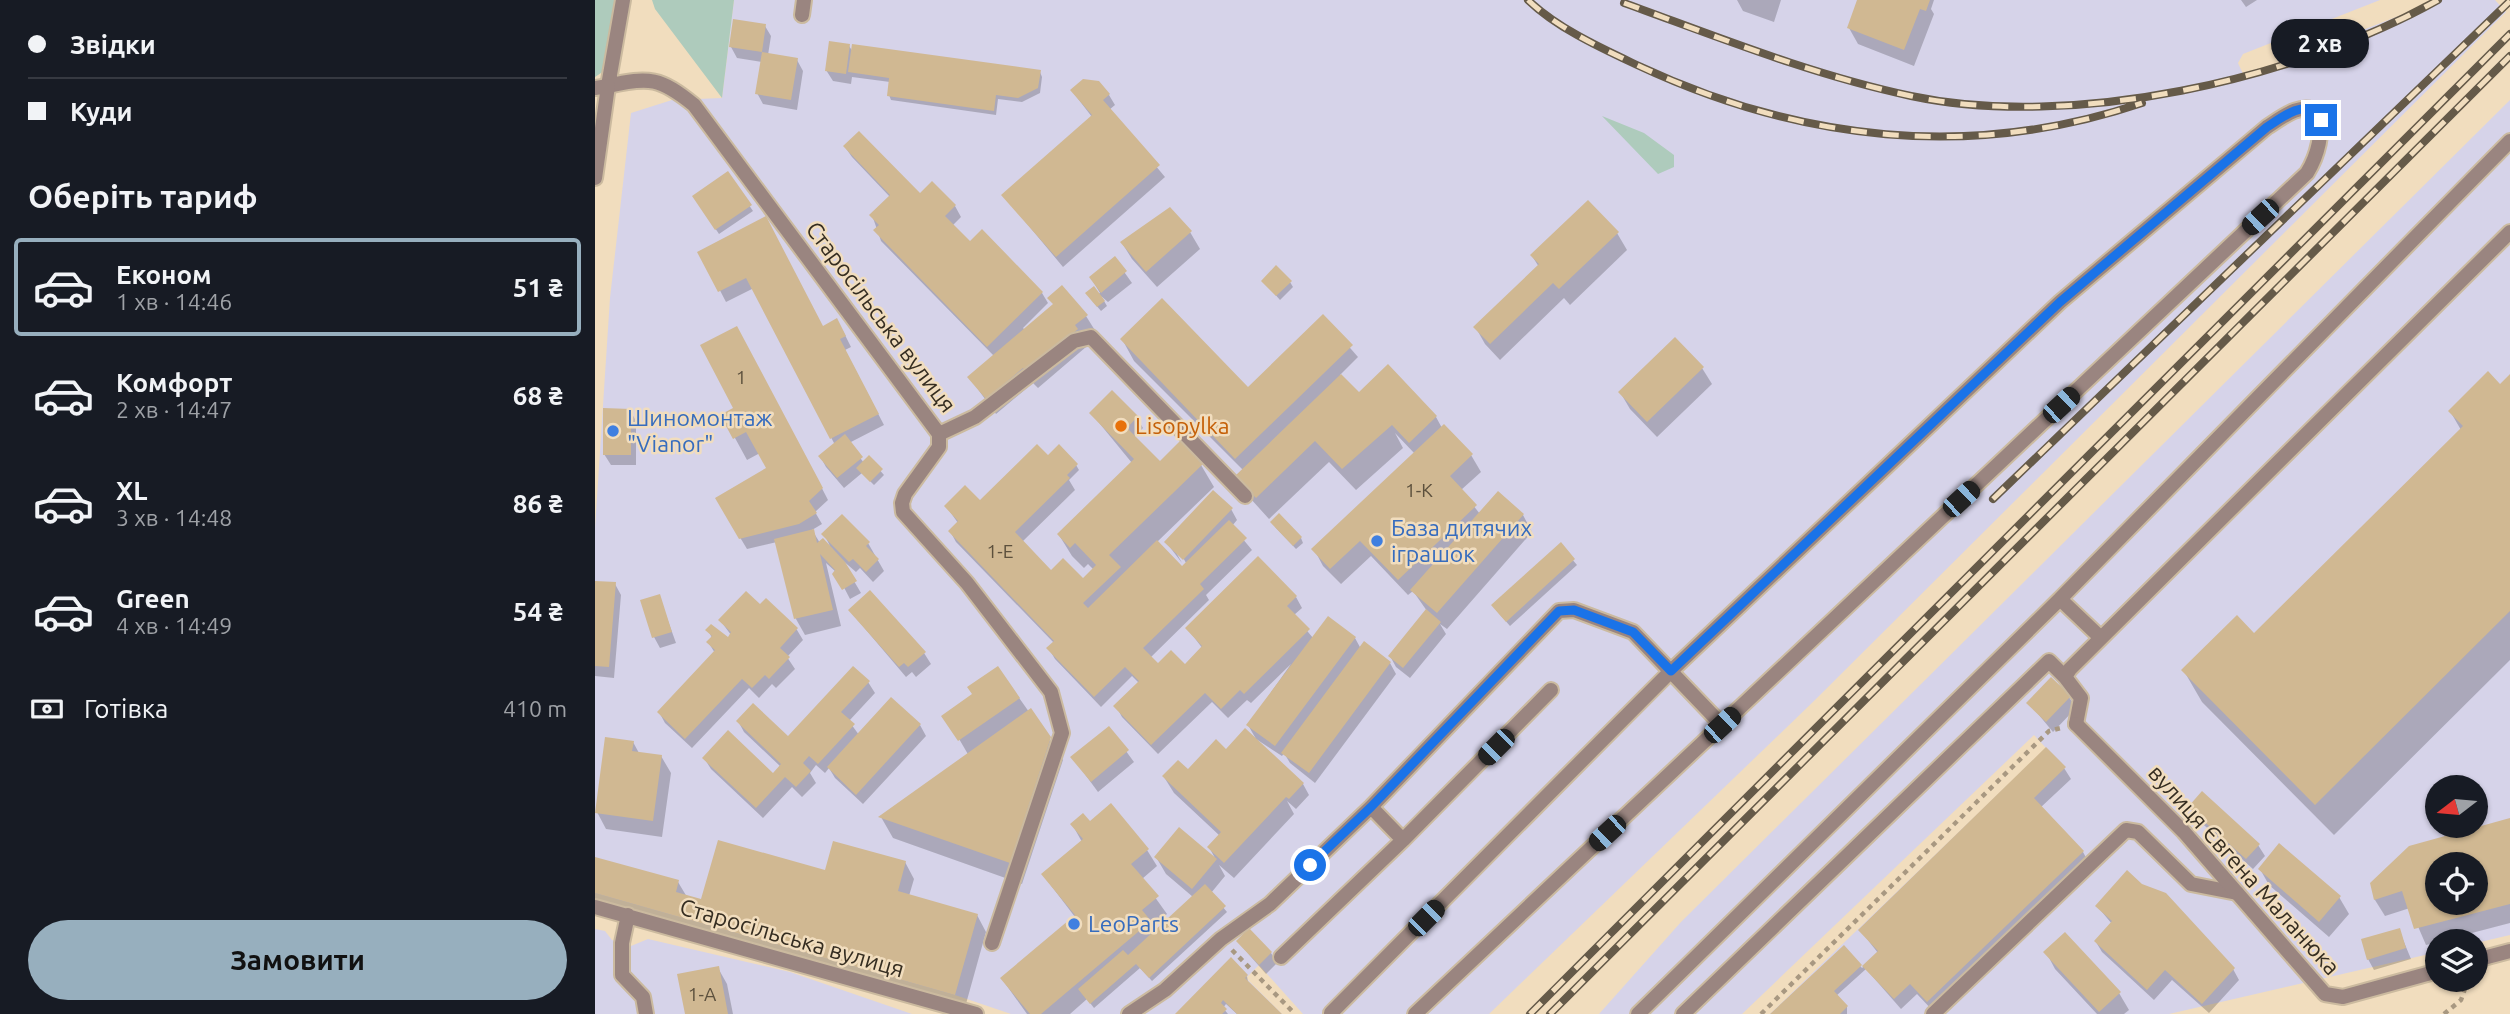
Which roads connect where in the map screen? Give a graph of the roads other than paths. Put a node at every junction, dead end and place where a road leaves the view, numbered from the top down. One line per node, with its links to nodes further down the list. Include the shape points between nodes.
1 (623, 0): 2 (street)
2 (601, 87): 4 (street); 6 (street, Старосільська вулиця, via 644,79 663,82 694,105)
3 (2510, 141): 8 (street)
4 (595, 178)
5 (2510, 232): 9 (street)
6 (939, 434): 7 (street, via 975,417 1075,341 1091,337); 19 (street, Старосільська вулиця, via 939,447 905,494 903,512 967,583 1051,692 1062,733)
7 (1245, 496)
8 (2060, 599): 9 (street); 29 (street)
9 (2101, 638): 11 (street)
10 (1671, 671): 13 (street); 13 (street, via 2060,302 2267,127 2306,108 2317,112 2322,127 2307,173); 14 (street, via 1633,632 1574,610 1559,611); 24 (street)
11 (2065, 677): 16 (street, вулиця Євгена Маланюка, via 2081,698 2075,724 2184,832); 30 (street, via 2049,661)
12 (1551, 690): 15 (street)
13 (1722, 725): 28 (street)
14 (1371, 807): 15 (street); 27 (street, via 1270,904)
15 (1403, 840): 21 (street)
16 (2237, 893): 23 (street, вулиця Євгена Маланюка, via 2325,994 2343,997); 31 (street, via 2191,884 2138,832 2126,830)
17 (595, 906): 18 (street, Старосільська вулиця)
18 (628, 915): 25 (street, via 622,975 643,997); 26 (street, Старосільська вулиця)
19 (992, 943)
20 (2510, 951): 22 (street)
21 (1281, 957)
22 (2488, 957)
23 (2425, 975)
24 (1331, 1013)
25 (646, 1014)
26 (976, 1014)
27 (1129, 1014)
28 (1415, 1014)
29 (1638, 1014)
30 (1683, 1014)
31 (1933, 1014)

